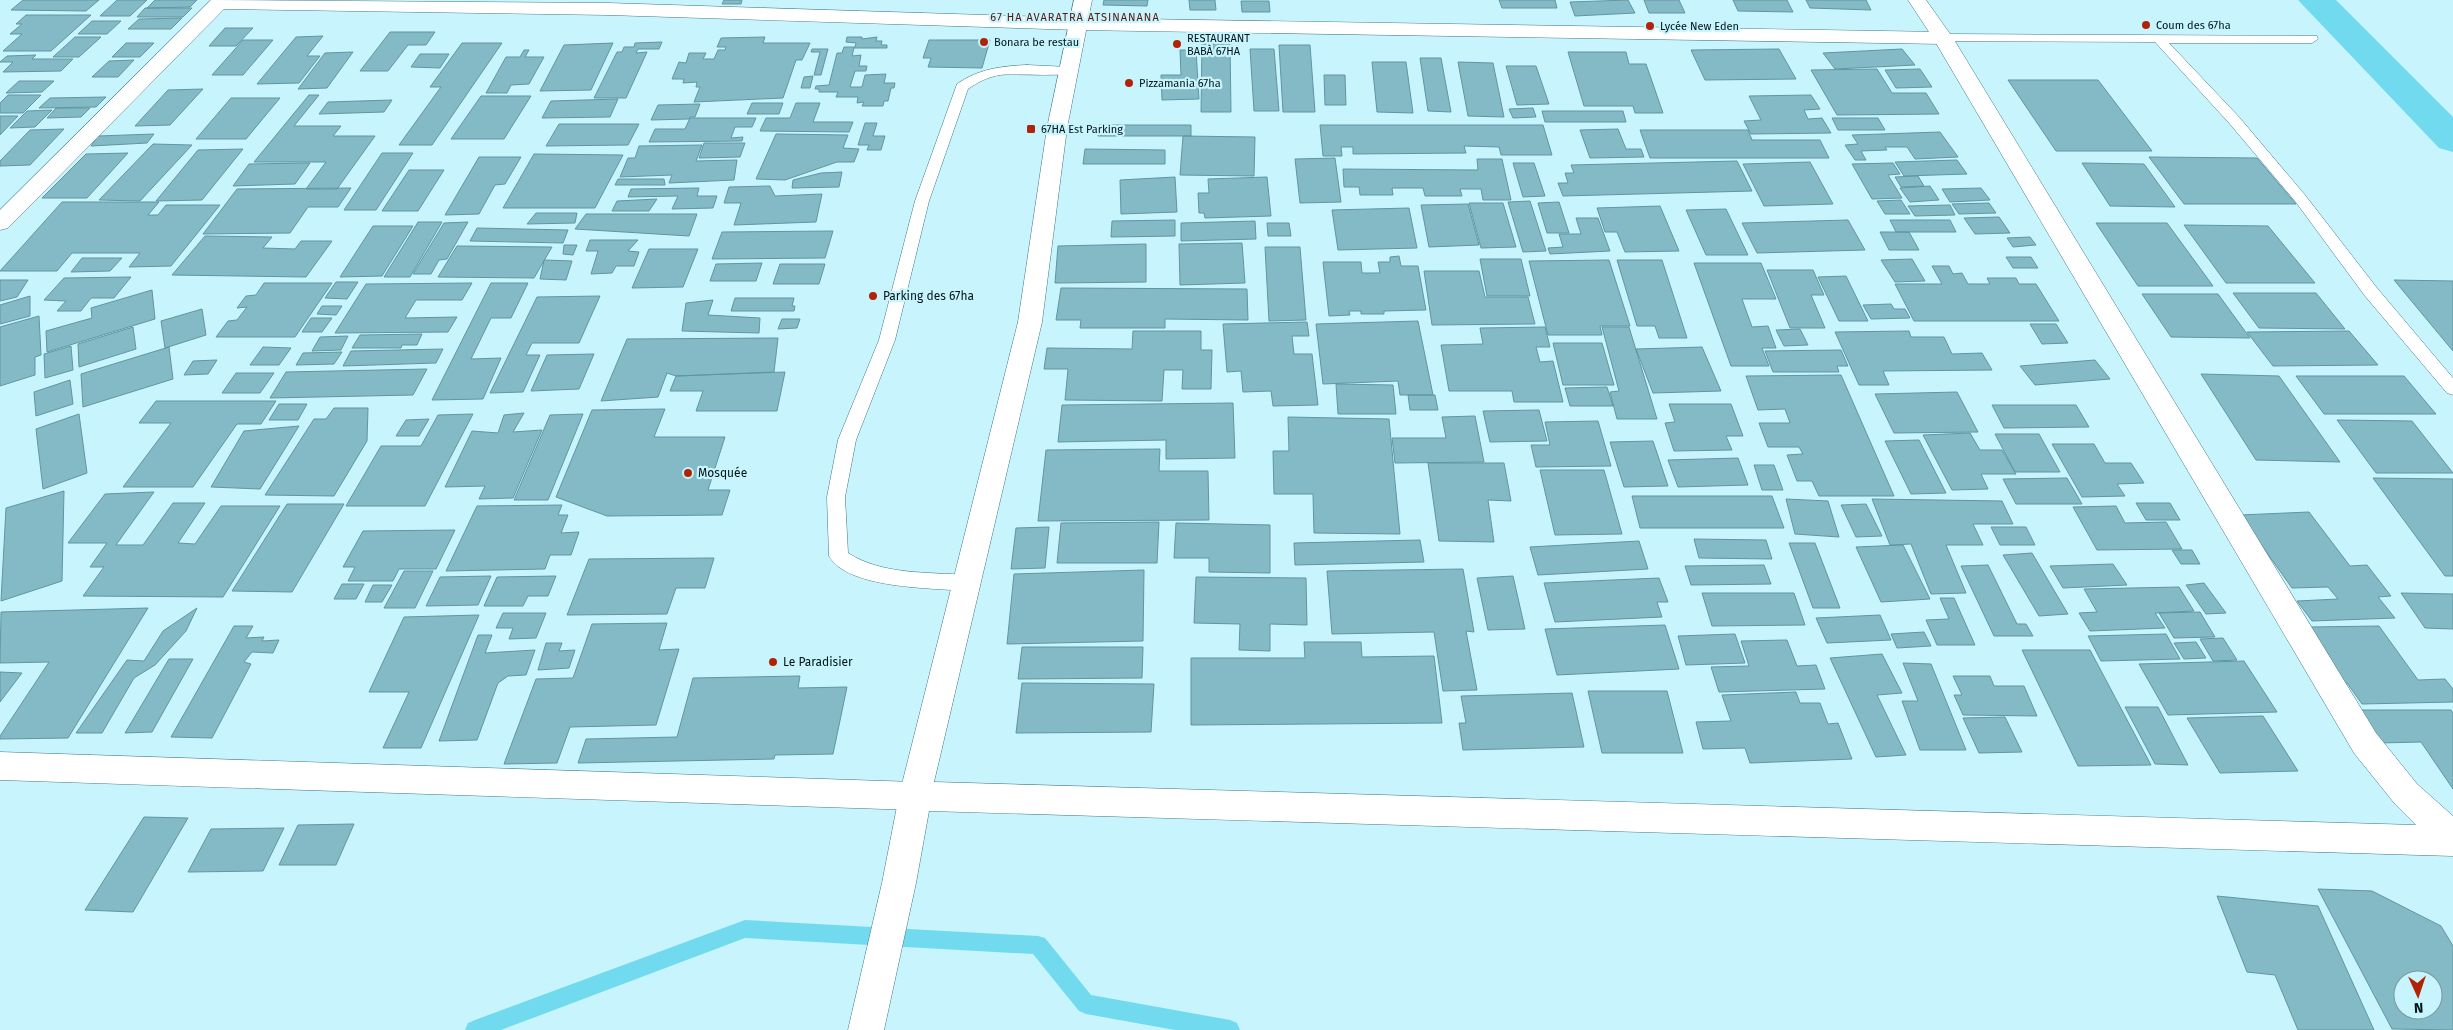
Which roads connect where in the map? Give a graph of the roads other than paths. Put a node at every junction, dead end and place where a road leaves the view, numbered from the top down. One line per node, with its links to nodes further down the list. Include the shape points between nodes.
1 (1917, 0): 4 (street)
2 (220, 2): 3 (street); 8 (street)
3 (1081, 12): 4 (street); 7 (street)
4 (1943, 38): 5 (lane); 13 (street, via 2365,743 2406,794)
5 (2159, 39): 6 (lane); 9 (lane, via 2300,198 2372,292)
6 (2312, 39)
7 (1069, 71): 10 (street, via 1057,128 1030,322); 10 (lane, via 996,72 971,78 962,87 922,201 887,340 847,440 836,497 839,556 858,569 889,576)
8 (0, 223)
9 (2453, 389)
10 (967, 583): 12 (street)
11 (0, 766): 12 (street)
12 (915, 796): 13 (street); 14 (street)
13 (2453, 840)
14 (867, 1028)

